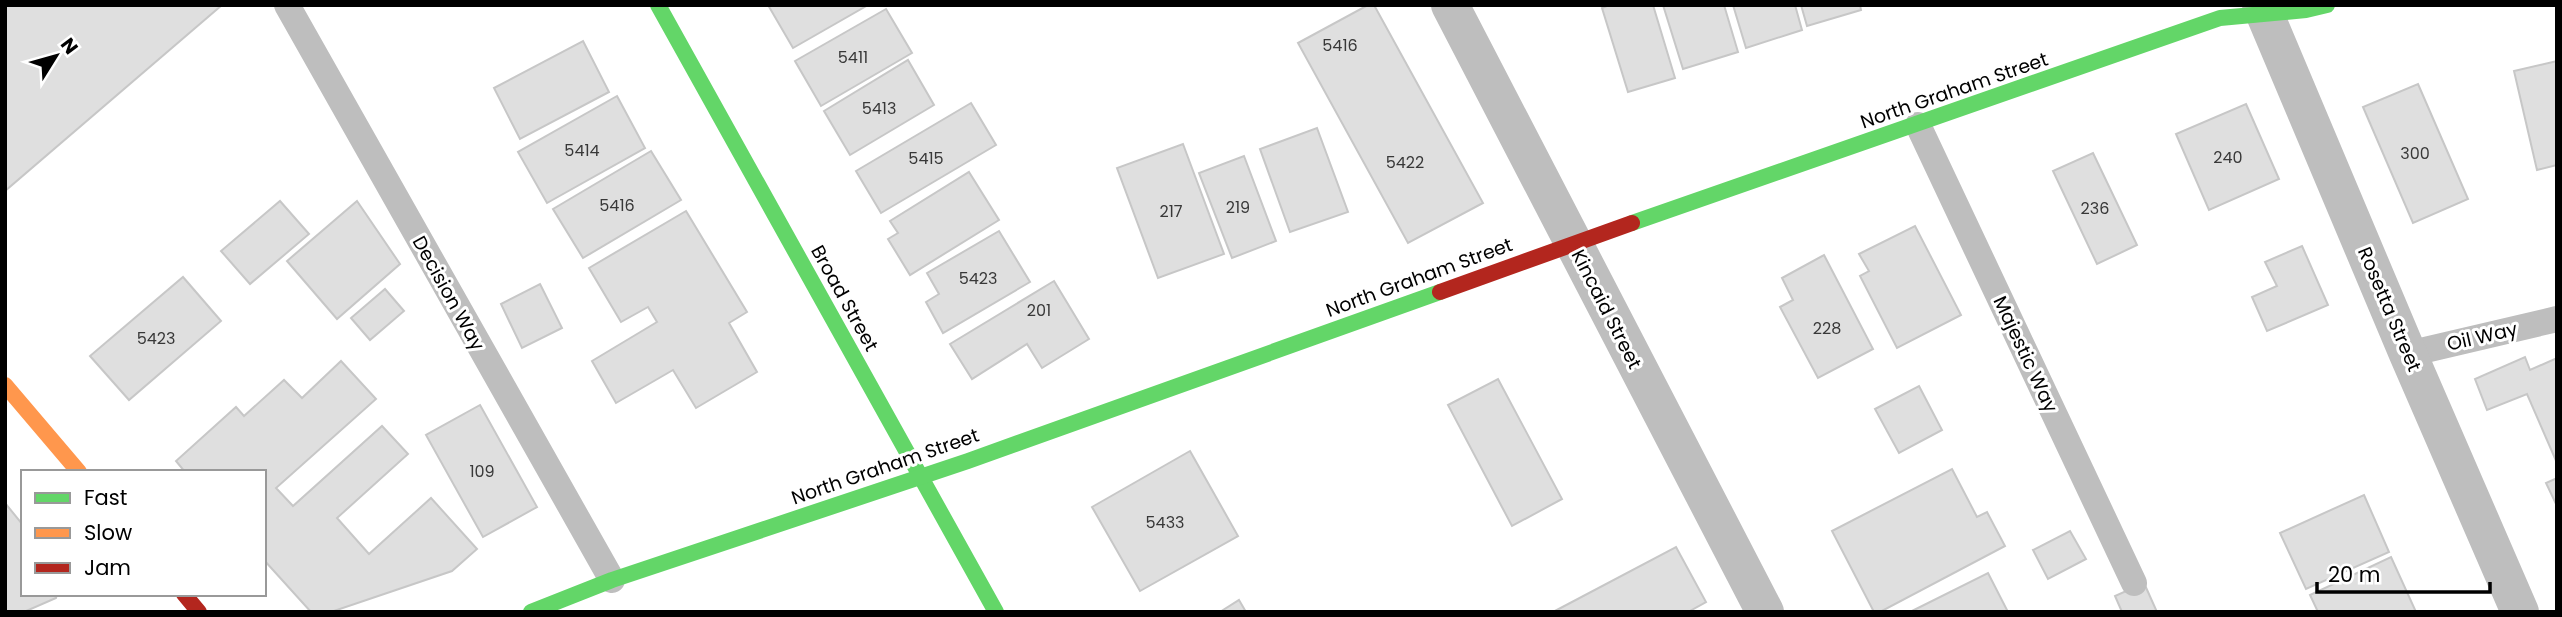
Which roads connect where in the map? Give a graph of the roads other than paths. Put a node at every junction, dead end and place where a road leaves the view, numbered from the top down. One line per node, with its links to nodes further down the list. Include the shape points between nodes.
1 (287, 5): 13 (lane, Decision Way)
2 (658, 5): 12 (street, Broad Street)
3 (1450, 5): 7 (street, Kincaid Street)
4 (2327, 5): 5 (street, North Graham Street, via 2306,10)
5 (2263, 9): 6 (street, North Graham Street, via 2220,18); 9 (street, Rosetta Street)
6 (1918, 125): 7 (street, North Graham Street); 14 (lane, Majestic Way)
7 (1574, 245): 12 (street, North Graham Street); 19 (street, Kincaid Street)
8 (2557, 319): 9 (lane, Oil Way)
9 (2408, 354): 20 (street, Rosetta Street)
10 (5, 385): 11 (street)
11 (77, 470)
12 (921, 477): 13 (street, North Graham Street); 18 (street, Broad Street)
13 (612, 580): 17 (street, North Graham Street)
14 (2134, 583)
15 (186, 596): 16 (street)
16 (199, 612)
17 (531, 612)
18 (996, 612)
19 (1765, 612)
20 (2520, 612)

